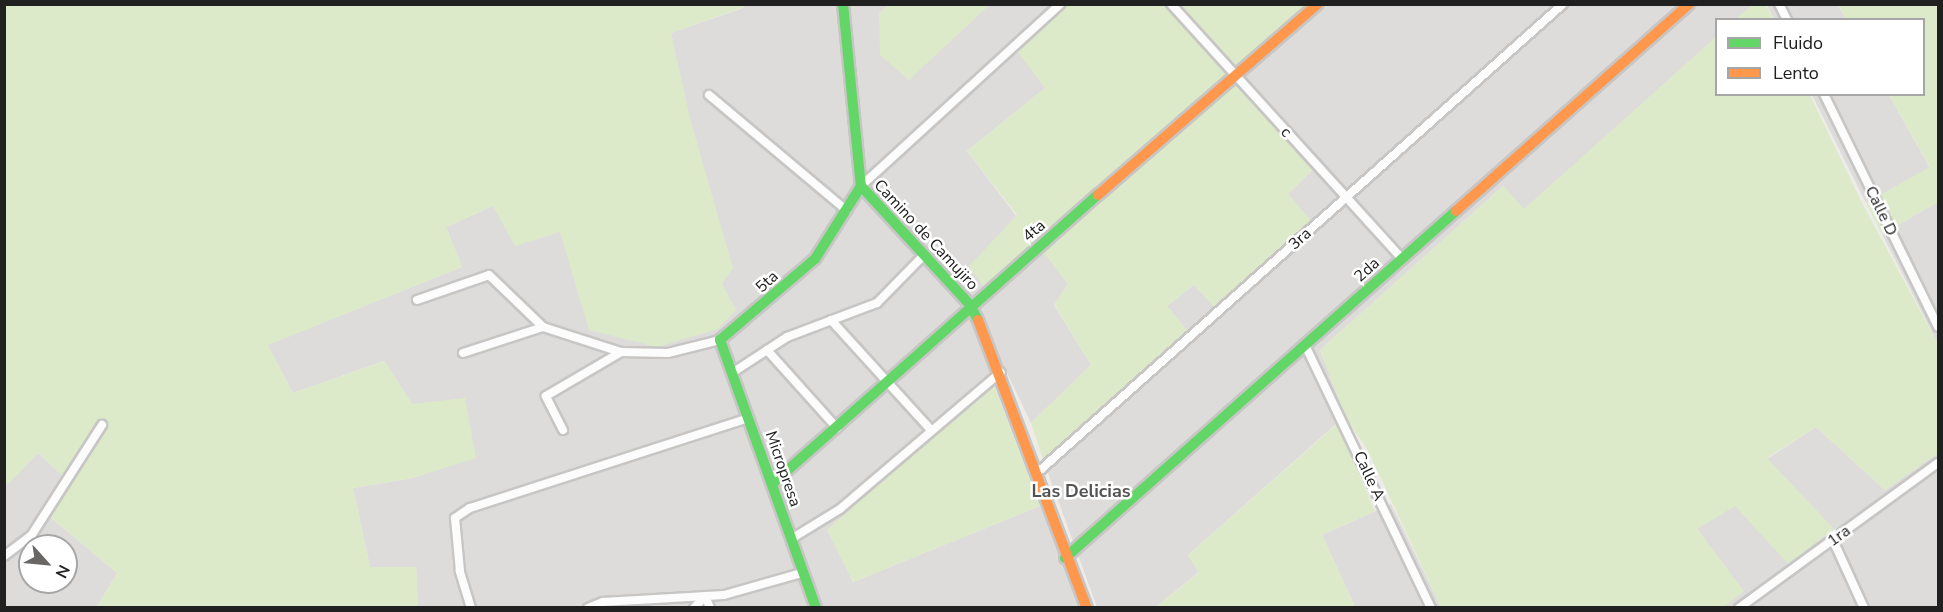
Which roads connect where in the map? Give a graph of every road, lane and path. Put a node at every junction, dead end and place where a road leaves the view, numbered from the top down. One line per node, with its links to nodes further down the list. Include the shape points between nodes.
1 (843, 4): 12 (street, Camino de Camujiro)
2 (1060, 4): 12 (street, 5ta)
3 (1171, 4): 9 (street, c)
4 (1318, 4): 9 (street, 4ta)
5 (1563, 4): 13 (street, 3ra)
6 (1689, 4): 16 (street, 2da)
7 (1779, 4): 8 (street)
8 (1786, 18)
9 (1237, 78): 13 (street, c); 18 (street, 4ta)
10 (709, 95): 14 (street)
11 (1825, 96): 21 (street, Calle D)
12 (861, 186): 14 (street, 5ta); 15 (street, Camino de Camujiro)
13 (1345, 198): 16 (street, c); 36 (street, 3ra)
14 (847, 211): 22 (street, 5ta, via 815,259)
15 (924, 255): 18 (street, Camino de Camujiro); 19 (street, via 877,303)
16 (1402, 259): 23 (street, 2da)
17 (417, 300): 20 (street, 5ta, via 489,275)
18 (970, 305): 27 (street, Camino de Camujiro); 29 (street, 4ta)
19 (831, 320): 24 (street); 29 (street)
20 (543, 327): 25 (street, 5ta); 26 (street)
21 (1938, 327)
22 (720, 340): 25 (street, 5ta, via 668,353); 28 (street, Micropresa)
23 (1305, 345): 41 (street, 2da); 50 (street, Calle A)
24 (766, 350): 28 (street); 32 (street)
25 (621, 352): 33 (street, via 546,396)
26 (463, 353)
27 (1001, 372): 34 (street); 36 (street, Camino de Camujiro)
28 (732, 373): 30 (street, Micropresa)
29 (889, 383): 32 (street, 4ta); 34 (street)
30 (749, 418): 37 (street, Micropresa); 44 (street, via 470,508 455,518 460,571)
31 (102, 425): 40 (street, via 31,536)
32 (837, 428): 37 (street, 4ta)
33 (563, 430)
34 (931, 430): 38 (street, via 840,509)
35 (1938, 463): 39 (street, 1ra)
36 (1037, 472): 41 (street, Camino de Camujiro)
37 (772, 484): 38 (street, Micropresa)
38 (791, 539): 42 (street, Micropresa)
39 (1833, 540): 51 (street, 1ra); 52 (street)
40 (4, 556)
41 (1065, 558): 49 (street, Camino de Camujiro)
42 (802, 573): 43 (street); 48 (street, Micropresa)
43 (705, 596): 45 (street, via 603,602); 46 (street); 47 (street)
44 (471, 608)
45 (588, 608)
46 (694, 608)
47 (710, 608)
48 (816, 608)
49 (1087, 608)
50 (1431, 608)
51 (1739, 608)
52 (1864, 608)

